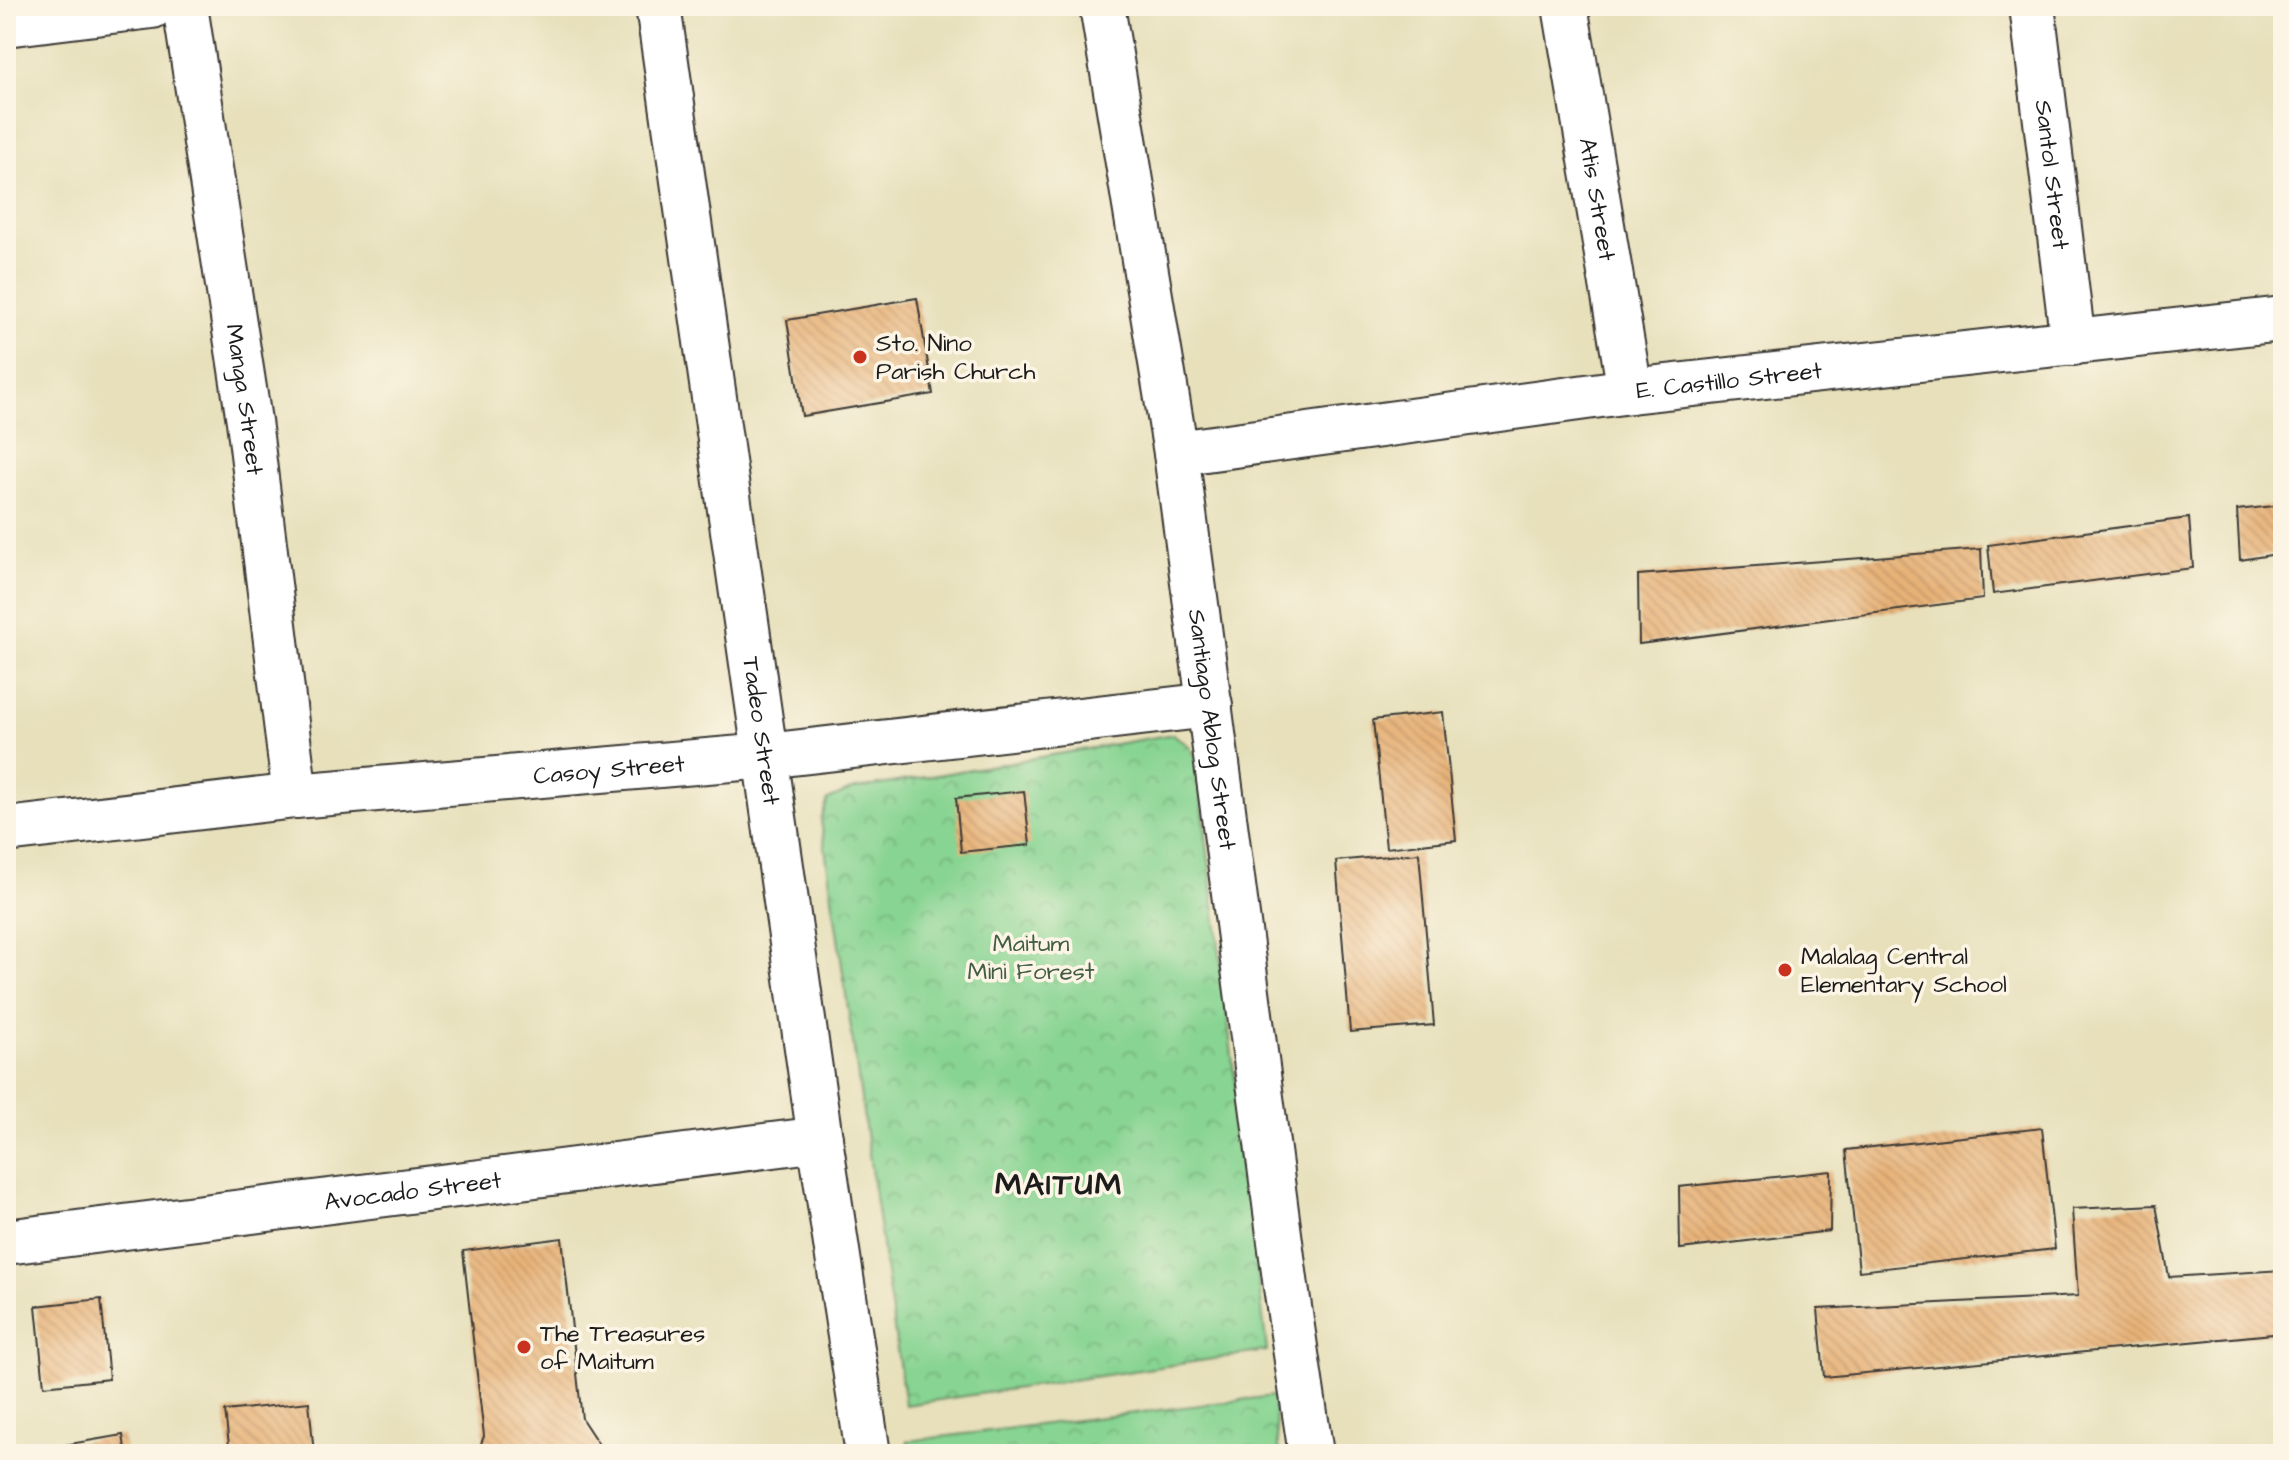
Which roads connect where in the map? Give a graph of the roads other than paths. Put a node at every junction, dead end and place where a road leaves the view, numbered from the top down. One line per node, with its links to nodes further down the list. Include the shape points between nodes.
1 (152, 6): 7 (street)
2 (185, 6): 14 (street, Manga Street, via 249,421)
3 (658, 6): 13 (street, Tadeo Street)
4 (1102, 6): 11 (street, Santiago Ablog Street)
5 (1565, 6): 10 (street, Atis Street)
6 (2032, 6): 9 (street, Santol Street)
7 (6, 24)
8 (2283, 319): 9 (street, E. Castillo Street)
9 (2073, 343): 10 (street, E. Castillo Street)
10 (1630, 391): 11 (street, E. Castillo Street)
11 (1176, 453): 12 (street, Santiago Ablog Street)
12 (1210, 705): 13 (street, Casoy Street); 19 (street, Santiago Ablog Street)
13 (766, 756): 14 (street, Casoy Street); 16 (street, Tadeo Street)
14 (295, 796): 15 (street, Casoy Street)
15 (6, 830)
16 (820, 1139): 17 (street, Avocado Street); 18 (street, Tadeo Street)
17 (6, 1242)
18 (868, 1454)
19 (1311, 1454)

